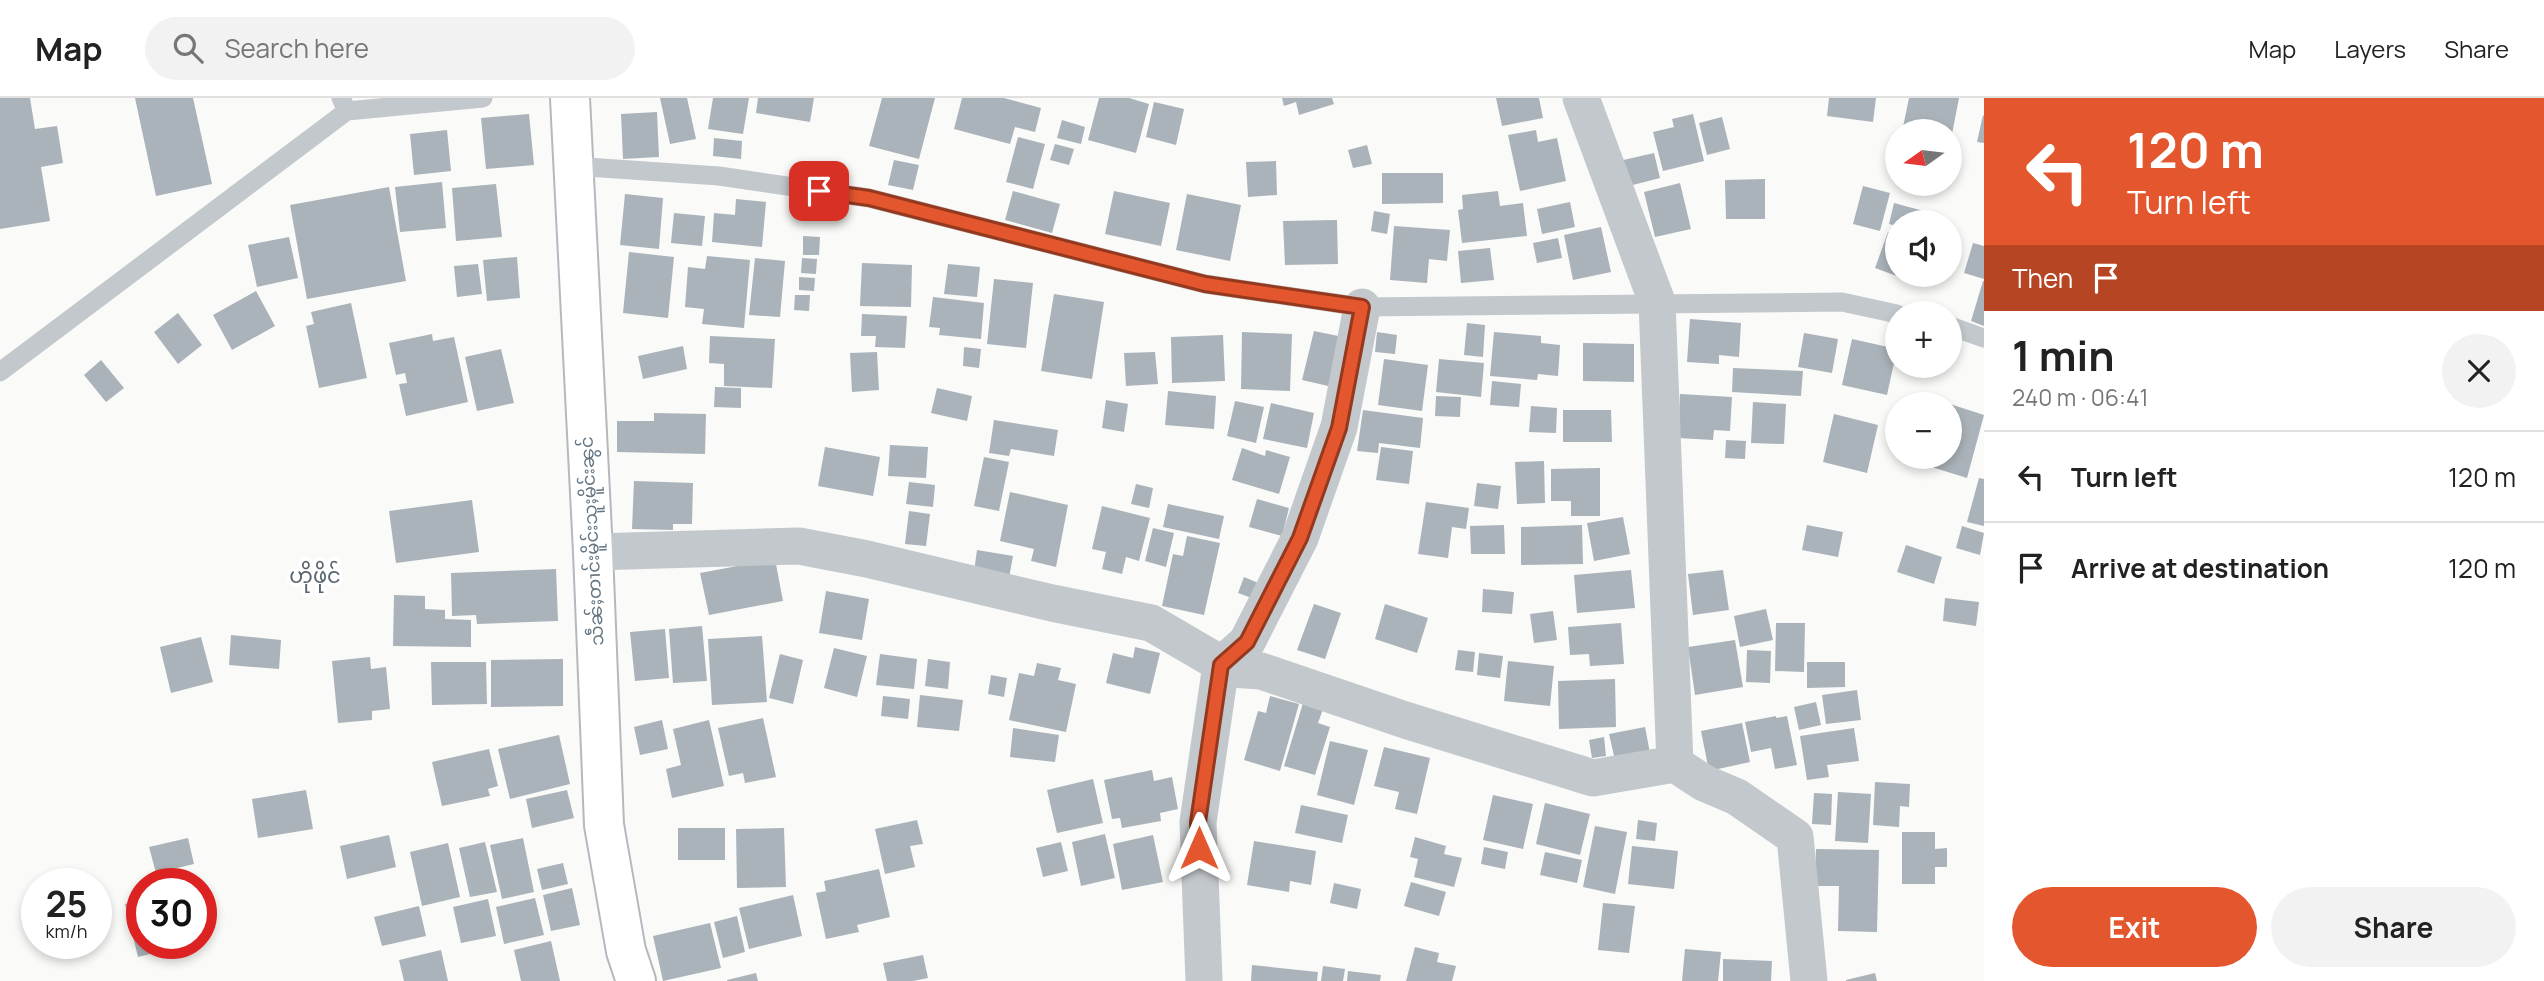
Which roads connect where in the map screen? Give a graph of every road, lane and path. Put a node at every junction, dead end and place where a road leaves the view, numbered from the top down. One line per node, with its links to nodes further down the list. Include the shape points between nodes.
1 (483, 98): 4 (lane)
2 (570, 98): 5 (main road, သဵၼ်ႈတၢင်းမိူင်းသူႈမိူင်းၼွင်)
3 (1581, 98): 6 (street)
4 (344, 104): 11 (lane)
5 (572, 166): 7 (lane, via 719,176 869,198 1205,284); 12 (main road, သဵၼ်ႈတၢင်းမိူင်းသူႈမိူင်းၼွင်)
6 (1657, 302): 7 (lane); 8 (lane, via 1842,302); 14 (street)
7 (1362, 307): 13 (street, via 1339,428 1300,538 1247,642)
8 (1885, 311)
9 (1962, 330): 10 (lane)
10 (1984, 338)
11 (0, 372)
12 (593, 552): 13 (street, via 799,546 1151,623); 15 (main road, သဵၼ်ႈတၢင်းမိူင်းသူႈမိူင်းၼွင်, via 604,825 626,951)
13 (1221, 665): 14 (street, via 1261,671 1593,778); 16 (street, via 1198,822)
14 (1675, 764): 17 (street, via 1737,797 1795,837)
15 (636, 981)
16 (1204, 981)
17 (1809, 981)

